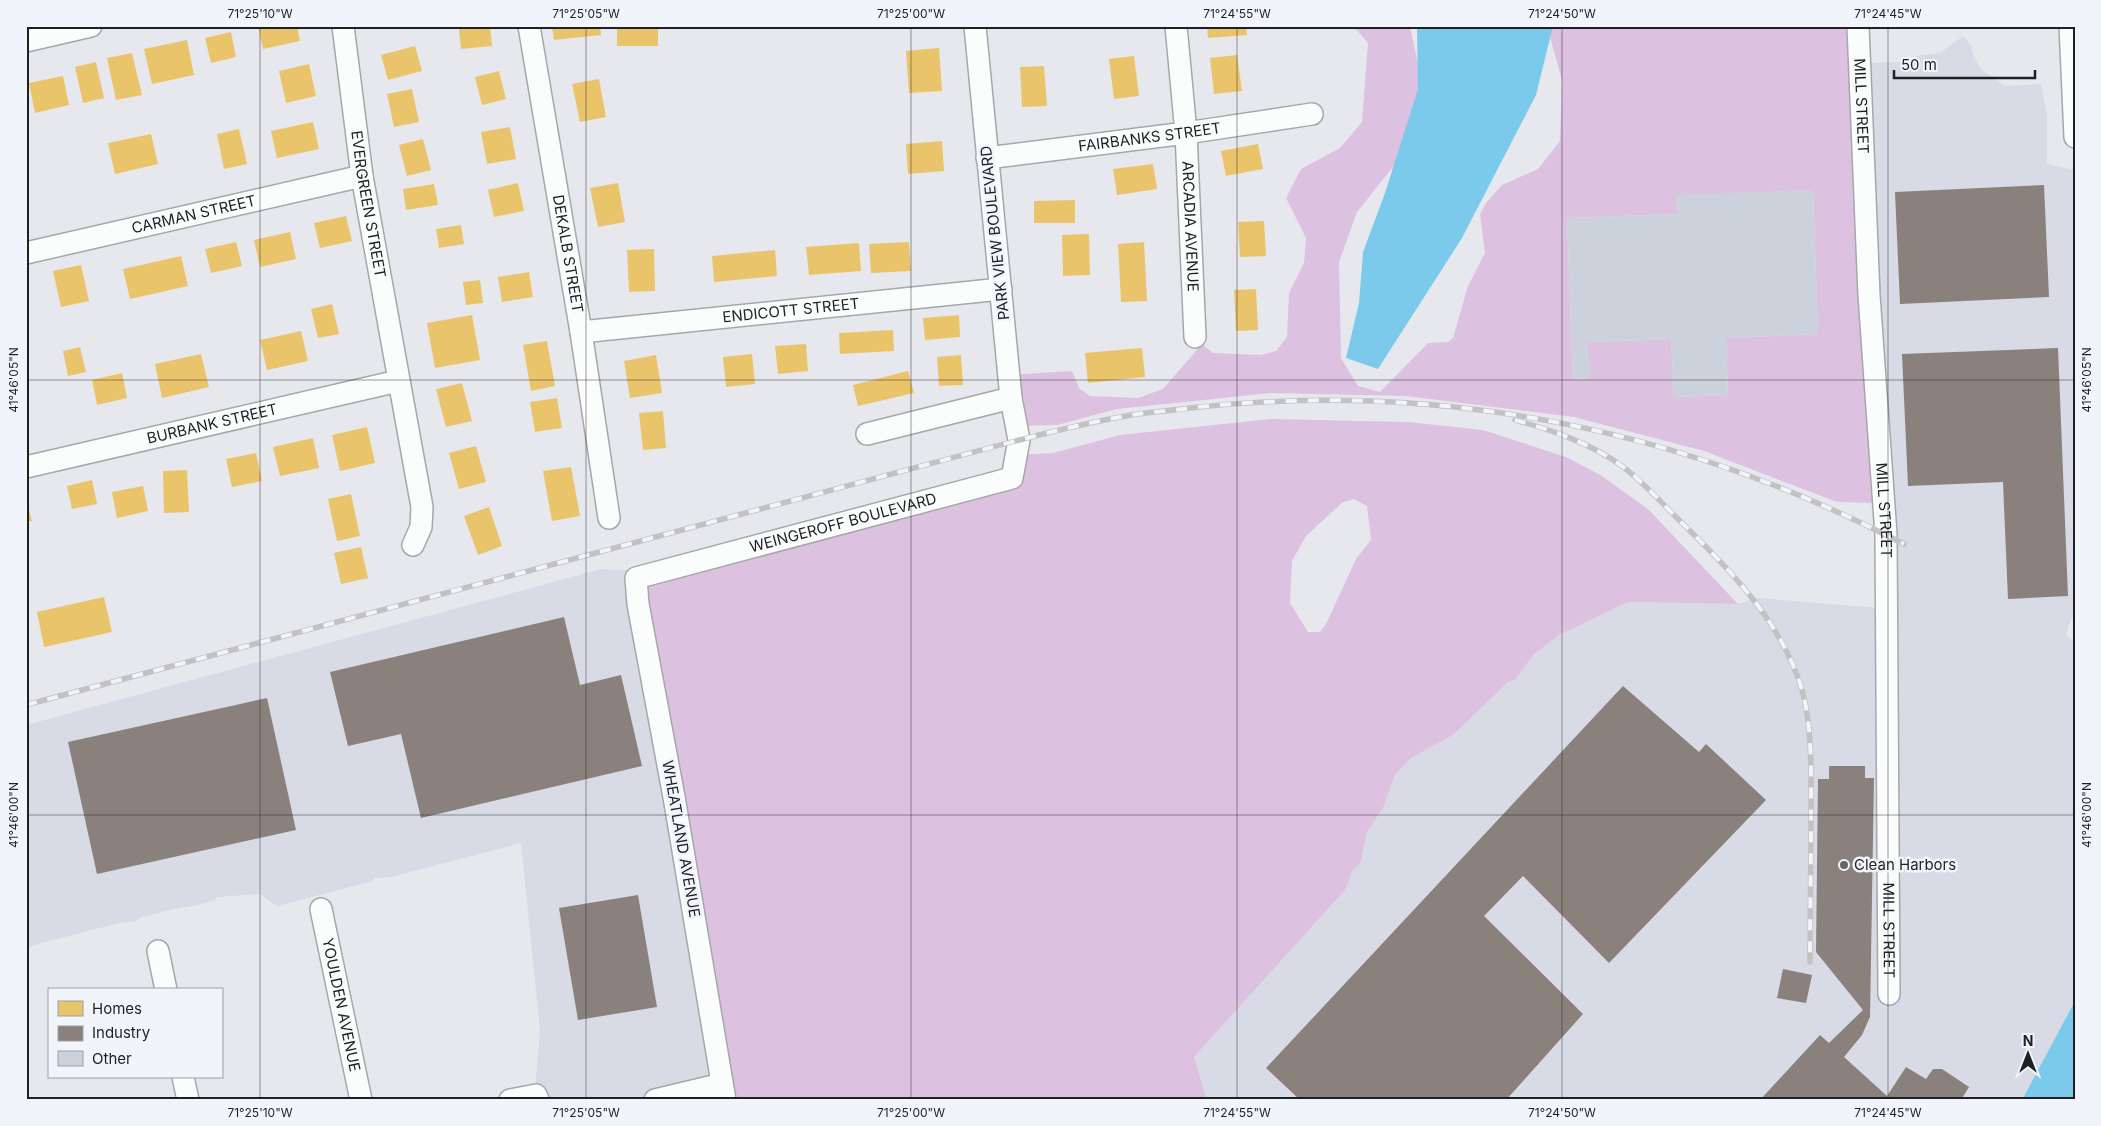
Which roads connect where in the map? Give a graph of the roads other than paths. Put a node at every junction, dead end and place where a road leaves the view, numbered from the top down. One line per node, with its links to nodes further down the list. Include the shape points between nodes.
1 (91, 26): 8 (street)
2 (343, 26): 13 (street, EVERGREEN STREET)
3 (529, 26): 16 (street, DEKALB STREET)
4 (975, 26): 12 (street, PARK VIEW BOULEVARD)
5 (1176, 26): 10 (street, ARCADIA AVENUE)
6 (1858, 26): 29 (street, MILL STREET, via 1869,295 1886,535)
7 (2070, 26): 11 (street)
8 (26, 41)
9 (1312, 114): 10 (street, FAIRBANKS STREET)
10 (1186, 133): 12 (street, FAIRBANKS STREET); 17 (street, ARCADIA AVENUE)
11 (2075, 137)
12 (987, 158): 15 (street, PARK VIEW BOULEVARD)
13 (362, 176): 14 (street, CARMAN STREET); 18 (street, EVERGREEN STREET)
14 (26, 253)
15 (1001, 289): 16 (street, ENDICOTT STREET); 19 (street, PARK VIEW BOULEVARD)
16 (581, 332): 23 (street, DEKALB STREET)
17 (1195, 337)
18 (398, 382): 22 (street, BURBANK STREET); 24 (street, EVERGREEN STREET, via 422,507 421,527)
19 (1011, 398): 20 (street); 21 (street, PARK VIEW BOULEVARD)
20 (867, 434)
21 (1019, 440): 25 (street, WEINGEROFF BOULEVARD, via 1012,478 1000,483)
22 (26, 467)
23 (609, 518)
24 (413, 546)
25 (636, 578): 31 (street, WHEATLAND AVENUE)
26 (321, 909): 34 (street, YOULDEN AVENUE)
27 (158, 951): 28 (street)
28 (166, 988)
29 (1889, 994)
30 (183, 1078): 33 (street)
31 (724, 1092): 36 (street)
32 (537, 1098): 35 (street)
33 (188, 1100)
34 (361, 1100)
35 (510, 1100)
36 (655, 1100)

